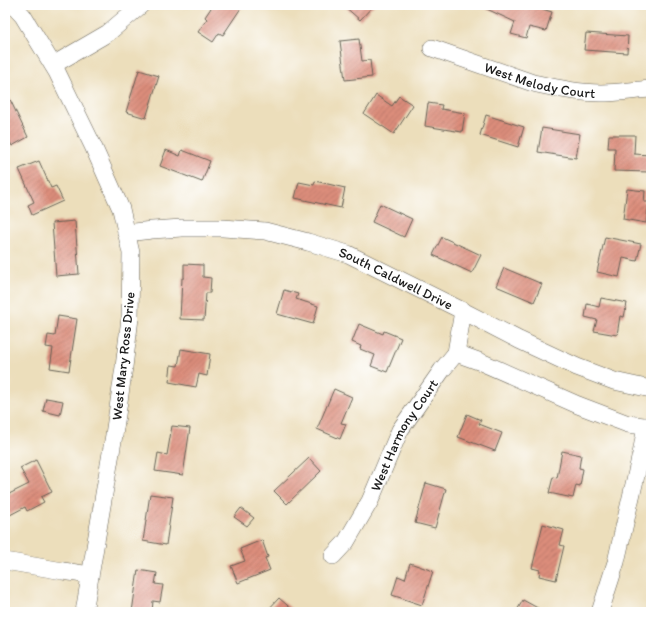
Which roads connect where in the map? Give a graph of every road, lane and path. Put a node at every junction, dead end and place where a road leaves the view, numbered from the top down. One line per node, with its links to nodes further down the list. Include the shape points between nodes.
1 (13, 5): 4 (street, West Mary Ross Drive, via 24,16)
2 (141, 5): 4 (street, via 108,33)
3 (432, 48): 5 (street, West Melody Court, via 550,87 603,93)
4 (53, 65): 6 (street, West Mary Ross Drive, via 118,202)
5 (651, 89)
6 (126, 233): 7 (street, South Caldwell Drive, via 182,228 223,228 264,232 308,242 348,254); 13 (street, West Mary Ross Drive, via 131,253 130,318 114,435)
7 (463, 311): 8 (street); 9 (street, South Caldwell Drive, via 577,367 614,381)
8 (456, 353): 10 (street, via 578,405 628,424); 11 (street, West Harmony Court, via 400,430 370,500 346,542)
9 (651, 389)
10 (648, 427): 15 (street, via 616,562)
11 (333, 556)
12 (5, 561): 13 (street)
13 (90, 575): 14 (street, West Mary Ross Drive)
14 (84, 612)
15 (600, 612)

